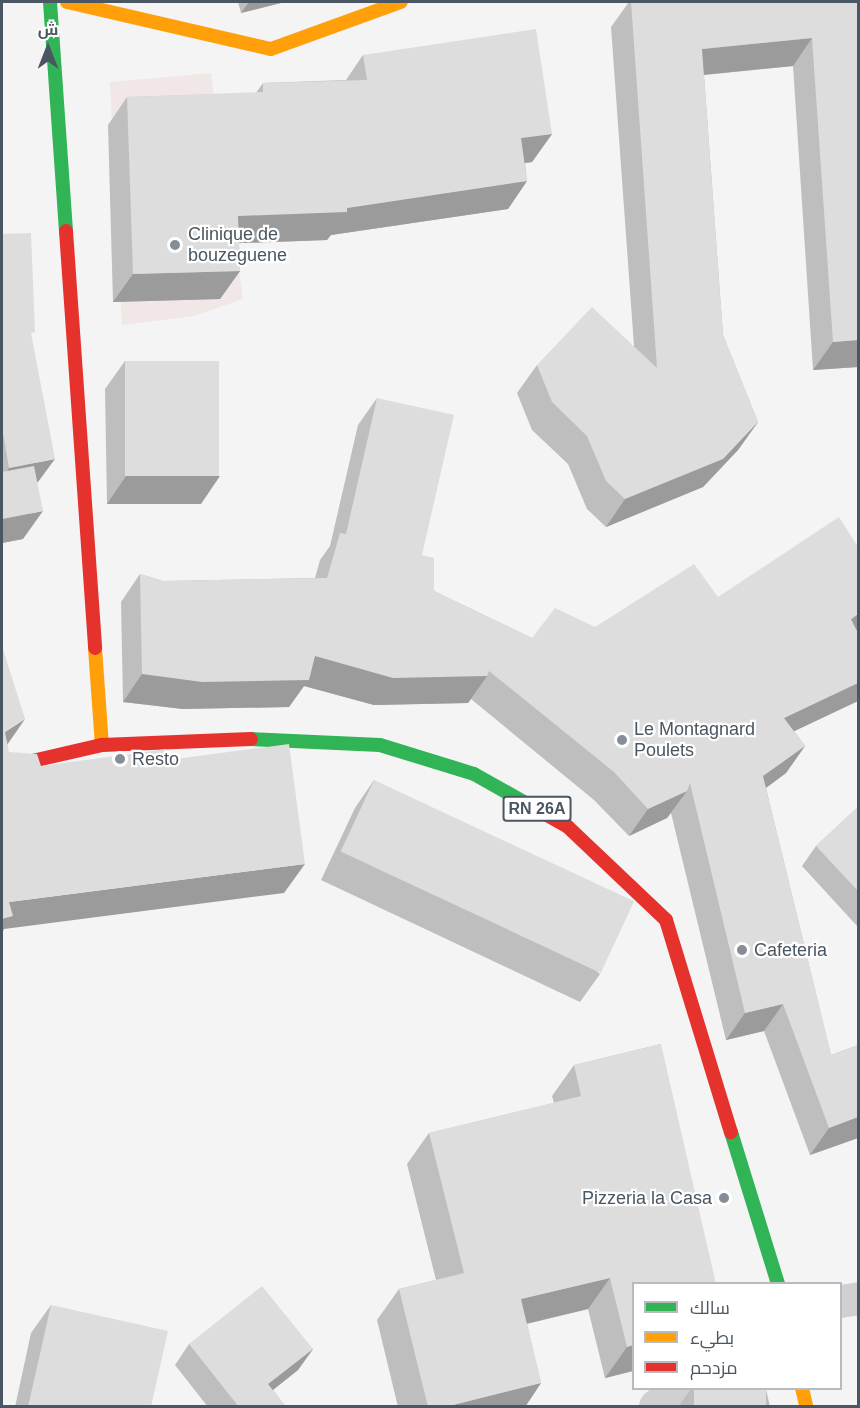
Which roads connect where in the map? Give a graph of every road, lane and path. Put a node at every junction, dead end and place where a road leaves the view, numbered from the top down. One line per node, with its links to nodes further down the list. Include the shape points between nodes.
1 (50, 2): 4 (main road)
2 (67, 2): 3 (main road, via 271,49)
3 (402, 2)
4 (102, 745): 5 (main road, RN 26A); 6 (main road, RN 26A, via 241,738 380,745 474,774 568,827 666,920)
5 (2, 768)
6 (777, 1282)
7 (858, 1298): 8 (street)
8 (842, 1301)
9 (674, 1390): 11 (street)
10 (802, 1390): 12 (main road)
11 (655, 1407)
12 (806, 1407)

